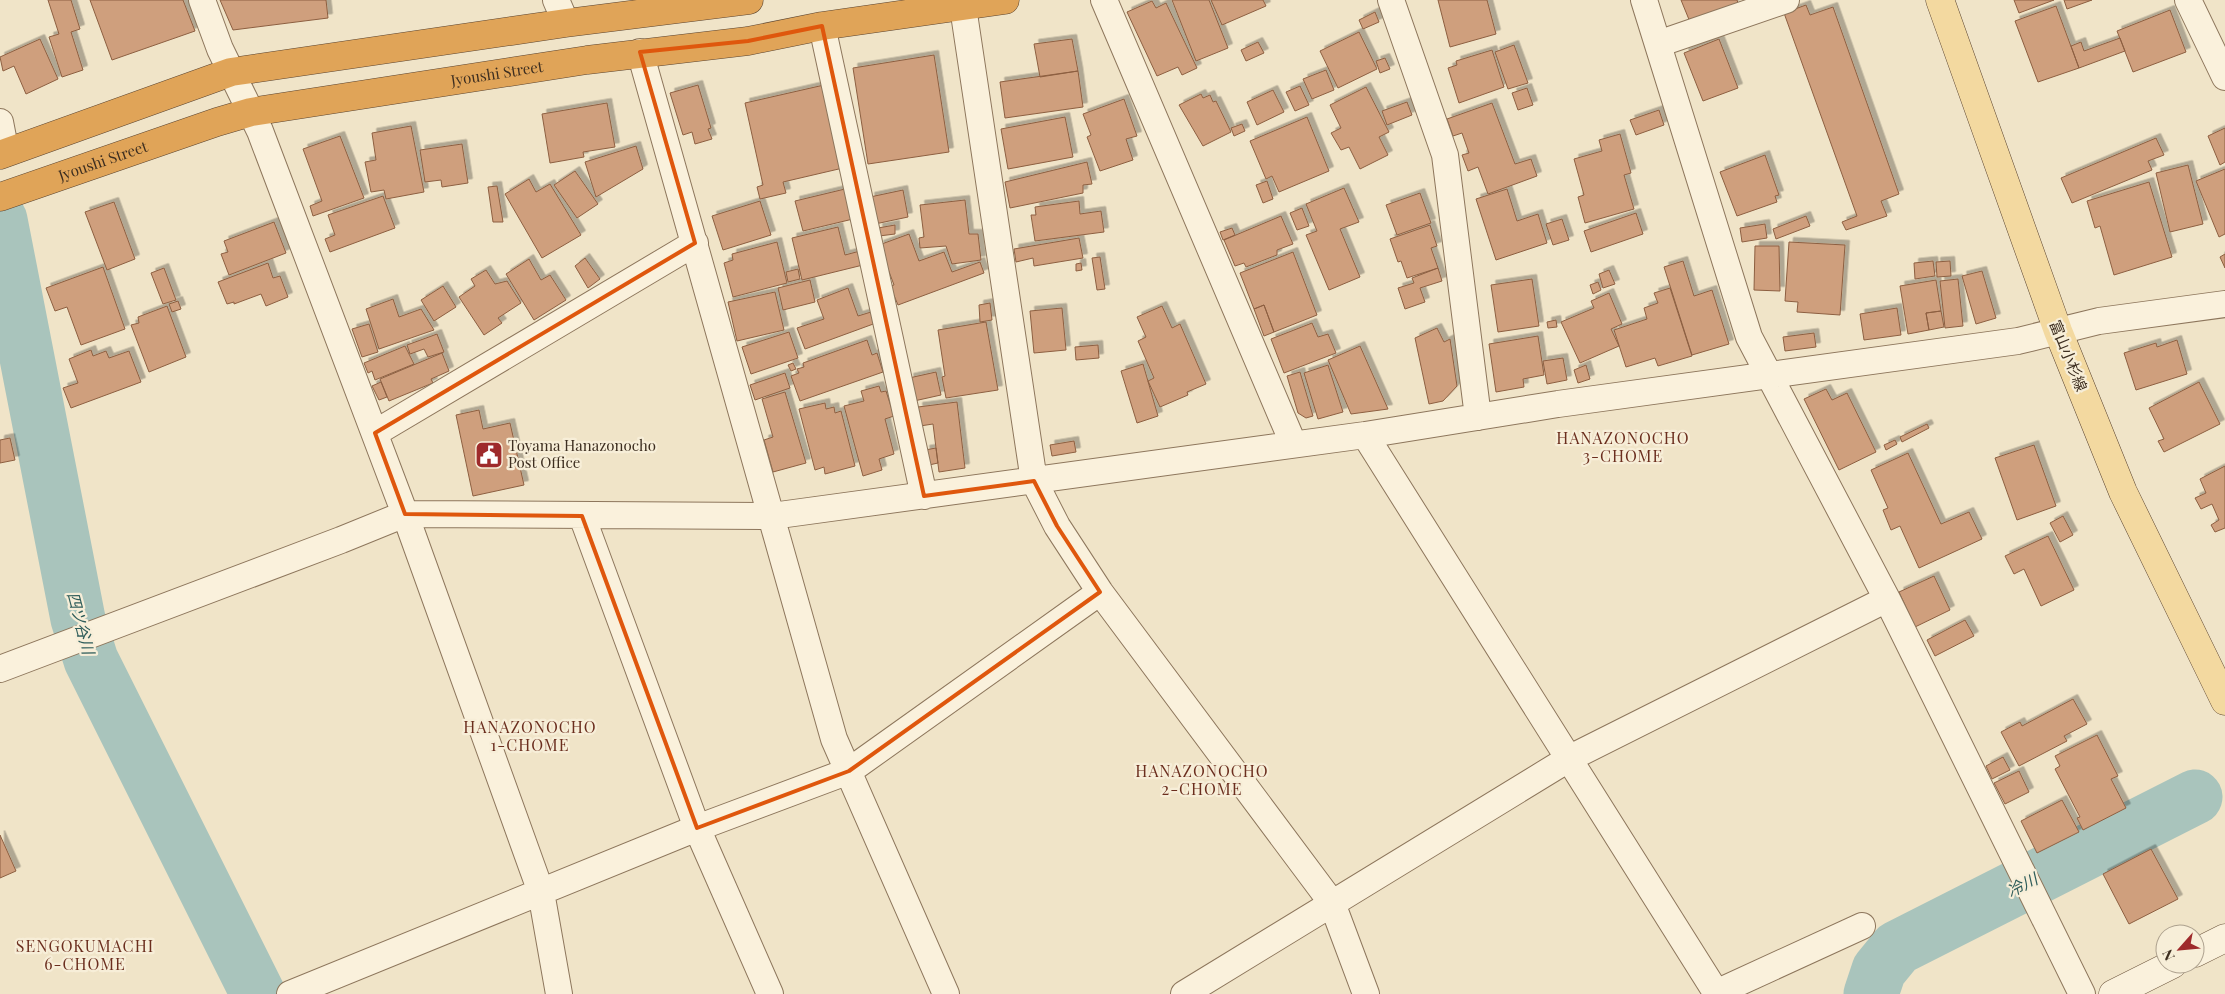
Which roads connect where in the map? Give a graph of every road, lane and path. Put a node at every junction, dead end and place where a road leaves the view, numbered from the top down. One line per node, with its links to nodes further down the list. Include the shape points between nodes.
1 (202, 0): 15 (street)
2 (749, 0): 11 (highway)
3 (1005, 0): 10 (highway, Jyoushi Street)
4 (1104, 0): 28 (street)
5 (1391, 0): 25 (street, via 1444,155)
6 (1644, 0): 13 (street)
7 (1786, 0): 13 (street)
8 (1940, 0): 23 (main road, 富山小杉線)
9 (2188, 0): 16 (street)
10 (963, 7): 12 (highway, Jyoushi Street); 29 (street)
11 (561, 12): 15 (highway)
12 (822, 26): 14 (highway, Jyoushi Street, via 748,40); 30 (street)
13 (1658, 44): 24 (street, via 1749,337)
14 (640, 52): 17 (highway, Jyoushi Street); 21 (street)
15 (231, 72): 17 (street); 19 (highway)
16 (2225, 78)
17 (251, 112): 20 (highway, Jyoushi Street); 26 (street)
18 (0, 122): 19 (street)
19 (3, 154)
20 (3, 196)
21 (695, 243): 26 (street); 33 (street)
22 (2225, 304): 23 (street, via 2098,321)
23 (2058, 331): 24 (street, via 2018,340); 37 (main road, 富山小杉線, via 2123,492)
24 (1770, 375): 25 (street); 35 (street)
25 (1478, 417): 27 (street)
26 (374, 433): 31 (street)
27 (1365, 435): 28 (street); 38 (street)
28 (1293, 444): 29 (street)
29 (1034, 481): 30 (street); 34 (street)
30 (924, 496): 33 (street)
31 (404, 514): 32 (street); 36 (street); 41 (street)
32 (582, 516): 33 (street); 40 (street)
33 (772, 516): 39 (street, via 834,739)
34 (1100, 592): 39 (street); 42 (street)
35 (1887, 599): 38 (street); 54 (street)
36 (0, 669)
37 (2225, 701)
38 (1570, 758): 42 (street); 47 (street)
39 (849, 771): 40 (street); 51 (street)
40 (697, 828): 41 (street); 50 (street)
41 (541, 892): 48 (street); 49 (street)
42 (1332, 903): 52 (street); 53 (street)
43 (1862, 926): 47 (street)
44 (2225, 938): 45 (street)
45 (2205, 948)
46 (2155, 973): 55 (street)
47 (1716, 993)
48 (290, 994)
49 (559, 994)
50 (770, 994)
51 (946, 994)
52 (1184, 994)
53 (1366, 994)
54 (2082, 994)
55 (2113, 994)

